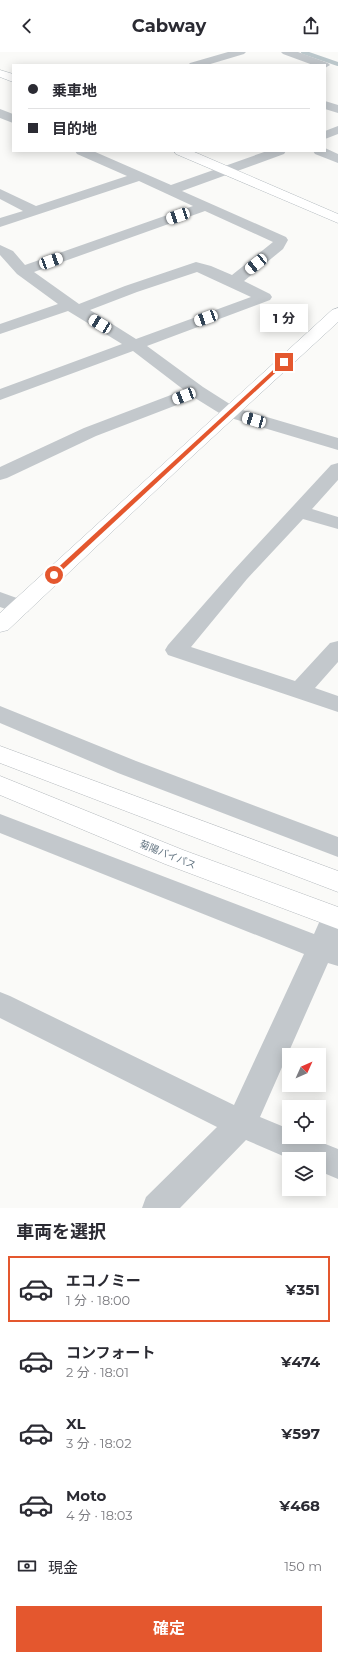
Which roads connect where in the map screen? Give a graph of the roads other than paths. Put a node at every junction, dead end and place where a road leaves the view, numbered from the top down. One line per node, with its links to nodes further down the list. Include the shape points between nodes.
1 (240, 52): 3 (street)
2 (287, 52): 4 (street)
3 (203, 64)
4 (322, 64)
5 (0, 73): 6 (main road)
6 (12, 78)
7 (326, 105): 8 (street)
8 (338, 109)
9 (12, 110): 10 (street)
10 (0, 113): 11 (street)
11 (12, 119)
12 (338, 130): 13 (street)
13 (326, 135)
14 (84, 152): 20 (street)
15 (183, 152): 19 (main road)
16 (275, 152): 19 (street)
17 (322, 152): 18 (street)
18 (338, 159)
19 (226, 170): 21 (street); 25 (main road)
20 (138, 177): 21 (street); 24 (street)
21 (171, 190): 23 (street)
22 (0, 193): 24 (street)
23 (206, 206): 28 (street); 29 (street, via 281,240 278,246)
24 (34, 211): 26 (street)
25 (338, 219)
26 (0, 223)
27 (3, 253): 28 (street)
28 (22, 270): 30 (street)
29 (233, 282): 30 (street, via 196,267); 33 (street, via 264,297)
30 (73, 307): 32 (street); 33 (street)
31 (338, 313): 36 (main road)
32 (0, 329)
33 (135, 345): 34 (street); 35 (street)
34 (197, 391): 36 (street); 39 (street, via 90,432)
35 (0, 395)
36 (230, 412): 37 (street); 43 (main road)
37 (338, 444)
38 (338, 470): 40 (street)
39 (0, 474)
40 (299, 512): 41 (street); 46 (street, via 240,575 176,650)
41 (338, 523)
42 (0, 599): 43 (street)
43 (20, 607): 44 (main road)
44 (0, 625)
45 (338, 648): 46 (street)
46 (299, 691): 47 (street)
47 (338, 704)
48 (0, 714): 52 (street, via 127,767)
49 (0, 754): 53 (main road)
50 (0, 785): 54 (main road, 菊陽バイパス, via 174,857)
51 (0, 823): 55 (street)
52 (338, 847)
53 (338, 882)
54 (337, 918): 55 (street)
55 (330, 953): 57 (street)
56 (0, 1004): 57 (street)
57 (241, 1124): 58 (street); 59 (street)
58 (338, 1164)
59 (158, 1208)

